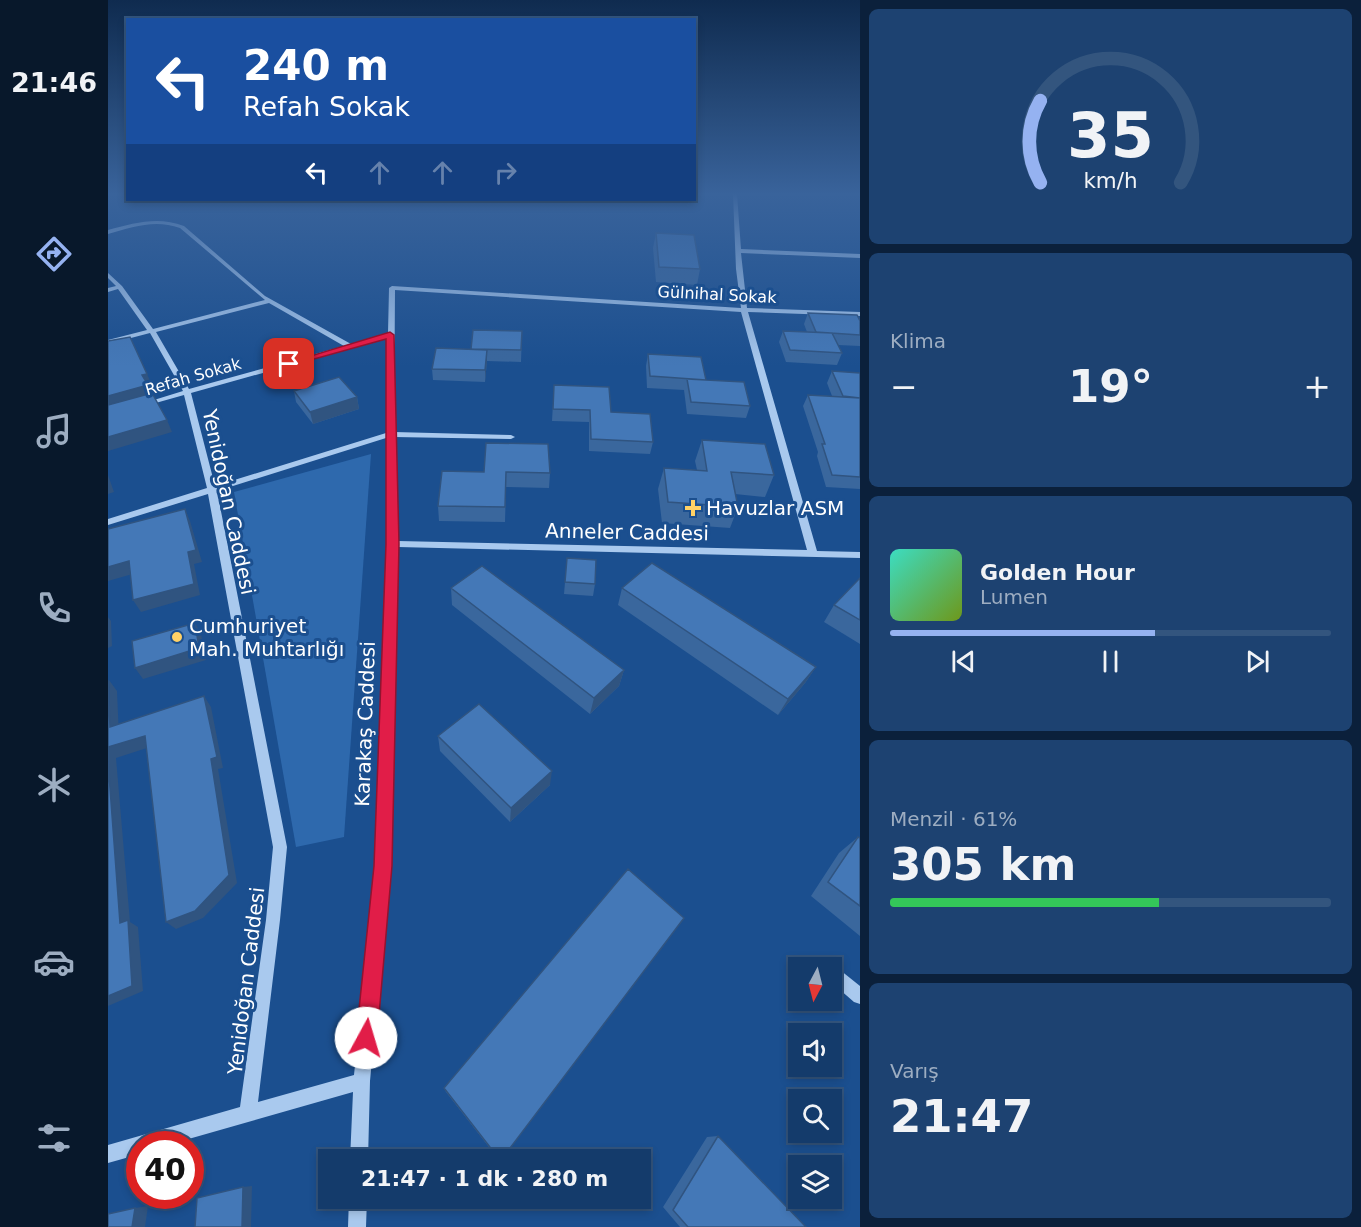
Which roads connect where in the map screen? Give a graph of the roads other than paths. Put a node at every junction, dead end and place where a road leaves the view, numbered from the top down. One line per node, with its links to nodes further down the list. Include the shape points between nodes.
1 (208, 251): 8 (street)
2 (738, 251): 9 (street)
3 (744, 251): 4 (street)
4 (860, 256)
5 (108, 275): 7 (street, Yenidoğan Caddesi)
6 (392, 288): 9 (street, Gülnihal Sokak); 12 (street, Karakaş Caddesi)
7 (114, 289): 11 (street, Yenidoğan Caddesi)
8 (270, 301): 11 (street); 14 (street)
9 (744, 310): 10 (street, Gülnihal Sokak); 22 (street)
10 (860, 314)
11 (151, 331): 13 (street); 15 (street, Yenidoğan Caddesi)
12 (390, 335): 14 (street, Refah Sokak); 17 (street, Karakaş Caddesi)
13 (108, 342)
14 (350, 346): 15 (street, Refah Sokak)
15 (187, 392): 16 (street, Refah Sokak); 19 (street, Yenidoğan Caddesi)
16 (142, 405)
17 (390, 434): 18 (street); 19 (street); 21 (street, Karakaş Caddesi)
18 (511, 437)
19 (212, 490): 20 (street); 27 (street, Yenidoğan Caddesi, via 280,847)
20 (108, 522)
21 (393, 544): 22 (street, Anneler Caddesi); 26 (street, Karakaş Caddesi, via 383,866)
22 (813, 554): 23 (street, Anneler Caddesi)
23 (860, 555)
24 (842, 981): 25 (street)
25 (860, 996)
26 (362, 1081): 27 (street); 30 (street, Karakaş Caddesi)
27 (248, 1114): 28 (street)
28 (189, 1131)
29 (126, 1149): 31 (street)
30 (359, 1149)
31 (108, 1154)
32 (358, 1209): 33 (street)
33 (357, 1227)

